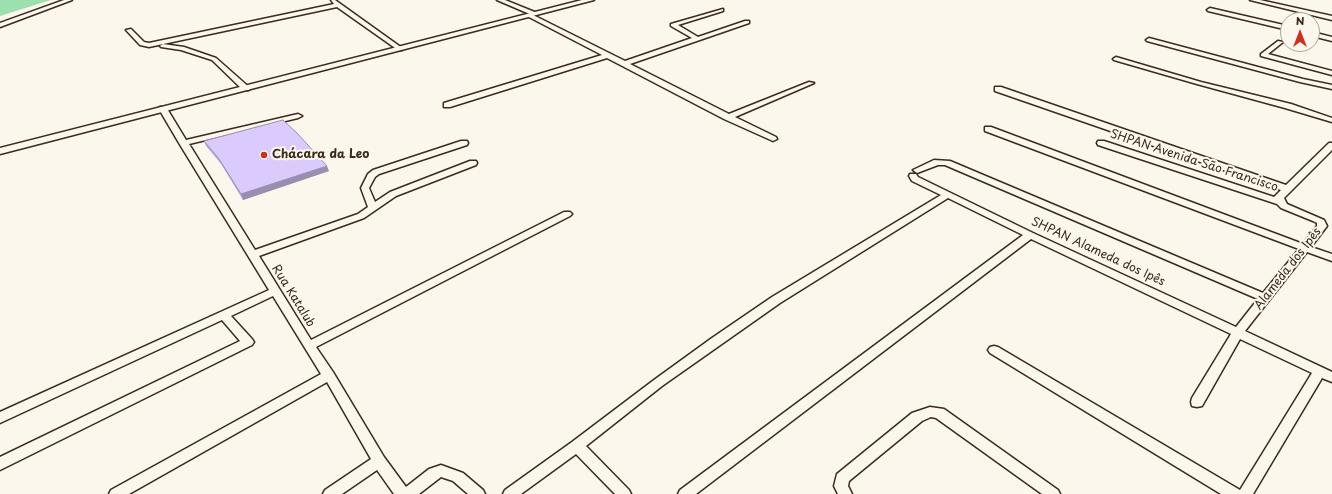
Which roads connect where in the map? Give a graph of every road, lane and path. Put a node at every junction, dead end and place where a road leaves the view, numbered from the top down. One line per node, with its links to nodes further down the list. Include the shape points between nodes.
1 (69, 0): 12 (street)
2 (331, 0): 6 (street)
3 (500, 0): 9 (street)
4 (590, 0): 9 (main road)
5 (1253, 0): 10 (street)
6 (338, 5): 20 (street); 21 (street)
7 (721, 10): 16 (street, via 672,26)
8 (1210, 10): 13 (street)
9 (532, 15): 21 (main road); 22 (street)
10 (1332, 18)
11 (747, 22): 16 (street)
12 (0, 26)
13 (1280, 26)
14 (129, 30): 20 (street, via 142,44)
15 (1320, 36): 17 (street)
16 (698, 39): 24 (street)
17 (1332, 39)
18 (1149, 40): 27 (street)
19 (1280, 42): 25 (street, via 1264,55)
20 (149, 45): 28 (street, via 182,48 214,60)
21 (400, 49): 28 (main road)
22 (606, 56): 24 (street); 30 (street)
23 (1116, 59): 34 (street)
24 (623, 64): 33 (street)
25 (1332, 73)
26 (811, 83): 33 (street)
27 (1332, 87)
28 (246, 88): 31 (main road)
29 (998, 89): 43 (street)
30 (447, 105)
31 (163, 109): 37 (street, Rua Katalub); 41 (main road)
32 (298, 116): 37 (street)
33 (727, 116): 36 (street)
34 (1332, 120)
35 (988, 129): 49 (street)
36 (773, 139)
37 (184, 143): 50 (street, Rua Katalub)
38 (464, 143): 46 (street, via 370,176 365,188)
39 (1101, 143): 45 (street, SHPAN Avenida São Francisco)
40 (1332, 145): 43 (street)
41 (0, 151)
42 (473, 163): 46 (street, via 393,194)
43 (1288, 189): 45 (street, via 1279,197)
44 (947, 195): 48 (street, SHPAN Alameda dos Ipês); 53 (street, SHPAN Alameda dos Ipês, via 916,179 915,173 937,162 947,163); 62 (street, via 776,300 658,382)
45 (1280, 202): 49 (street, Alameda dos Ipês, via 1322,224)
46 (374, 208): 50 (street, via 361,216)
47 (567, 214): 56 (street)
48 (1030, 235): 55 (street, SHPAN Alameda dos Ipês); 72 (street)
49 (1305, 248): 51 (street); 53 (street, Alameda dos Ipês)
50 (252, 255): 52 (street, Rua Katalub)
51 (1332, 258)
52 (275, 291): 54 (street); 56 (street, Rua Katalub)
53 (1266, 298): 55 (street, Alameda dos Ipês)
54 (224, 315): 61 (street); 64 (street, via 248,342)
55 (1238, 332): 58 (street); 60 (street, Alameda dos Ipês)
56 (308, 346): 59 (street, Rua Katalub)
57 (994, 350): 75 (street)
58 (1326, 374): 76 (street)
59 (329, 375): 63 (street, Rua Katalub); 65 (street)
60 (1197, 402)
61 (0, 418)
62 (577, 446): 70 (street); 71 (street)
63 (379, 461): 66 (street); 67 (street, Rua Katalub)
64 (0, 464)
65 (116, 494)
66 (330, 494)
67 (402, 494)
68 (408, 494): 69 (street, via 434,473 441,471 458,477)
69 (478, 494)
70 (510, 494)
71 (624, 494)
72 (685, 494)
73 (845, 494): 74 (street, via 841,486 842,478 917,417 930,412 939,414)
74 (1053, 494)
75 (1234, 494)
76 (1245, 494)

